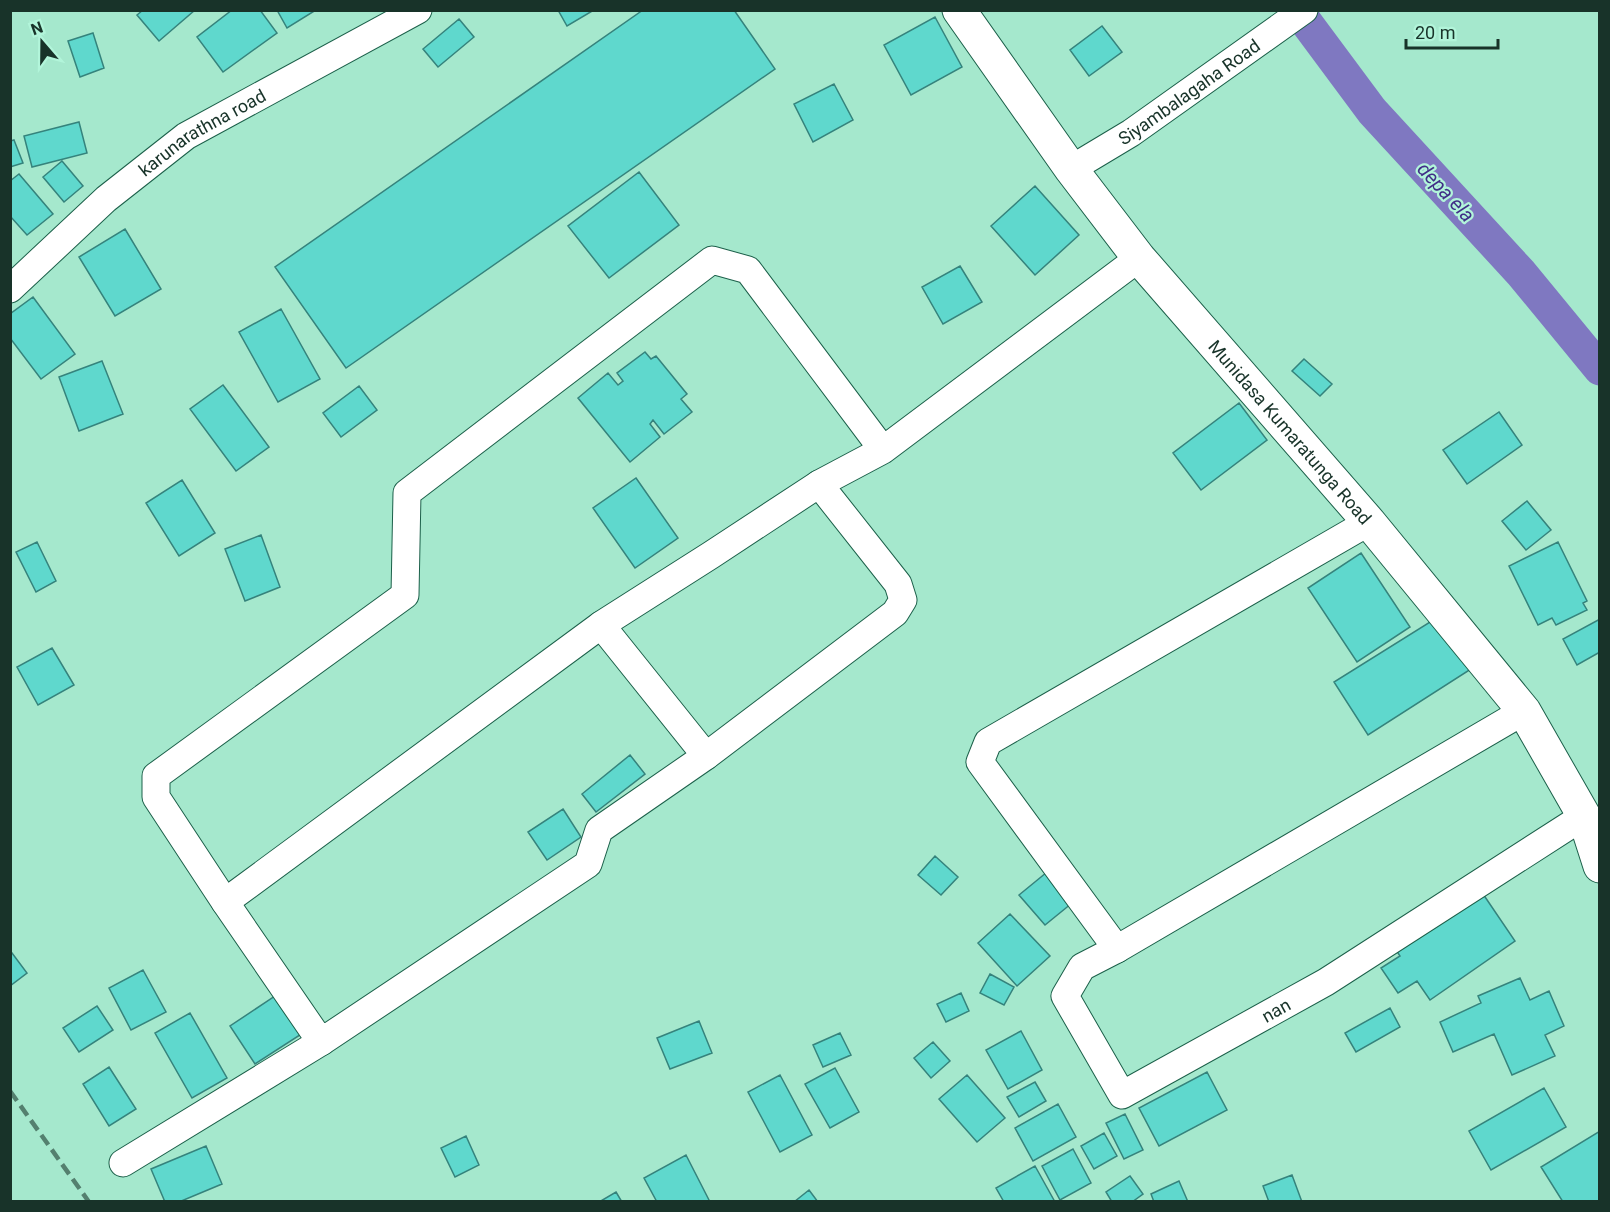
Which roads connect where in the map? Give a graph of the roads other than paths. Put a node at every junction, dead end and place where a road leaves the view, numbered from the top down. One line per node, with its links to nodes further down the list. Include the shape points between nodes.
1 (418, 10): 6 (street, karunarathna road, via 186,136 106,199)
2 (959, 10): 4 (street, Munidasa Kumaratunga Road)
3 (1304, 10): 4 (street, Siyambalagaha Road, via 1131,133)
4 (1071, 169): 5 (street, Munidasa Kumaratunga Road)
5 (1139, 258): 7 (street); 9 (street, Munidasa Kumaratunga Road)
6 (10, 289)
7 (883, 450): 8 (street); 15 (street, via 748,270 712,260 407,493 405,595 156,776 156,797)
8 (819, 484): 10 (street); 12 (street, via 898,584 903,600 895,613)
9 (1369, 522): 11 (street, Munidasa Kumaratunga Road); 16 (street, via 988,742 980,762)
10 (601, 625): 12 (street); 15 (street)
11 (1524, 711): 13 (street, Munidasa Kumaratunga Road); 16 (street)
12 (706, 756): 17 (street, via 599,830 588,864)
13 (1584, 816): 14 (street, Munidasa Kumaratunga Road); 16 (street, nan, via 1326,982 1122,1095 1065,996 1082,967)
14 (1599, 866)
15 (225, 902): 17 (street)
16 (1117, 949)
17 (321, 1042): 18 (street)
18 (123, 1163)

